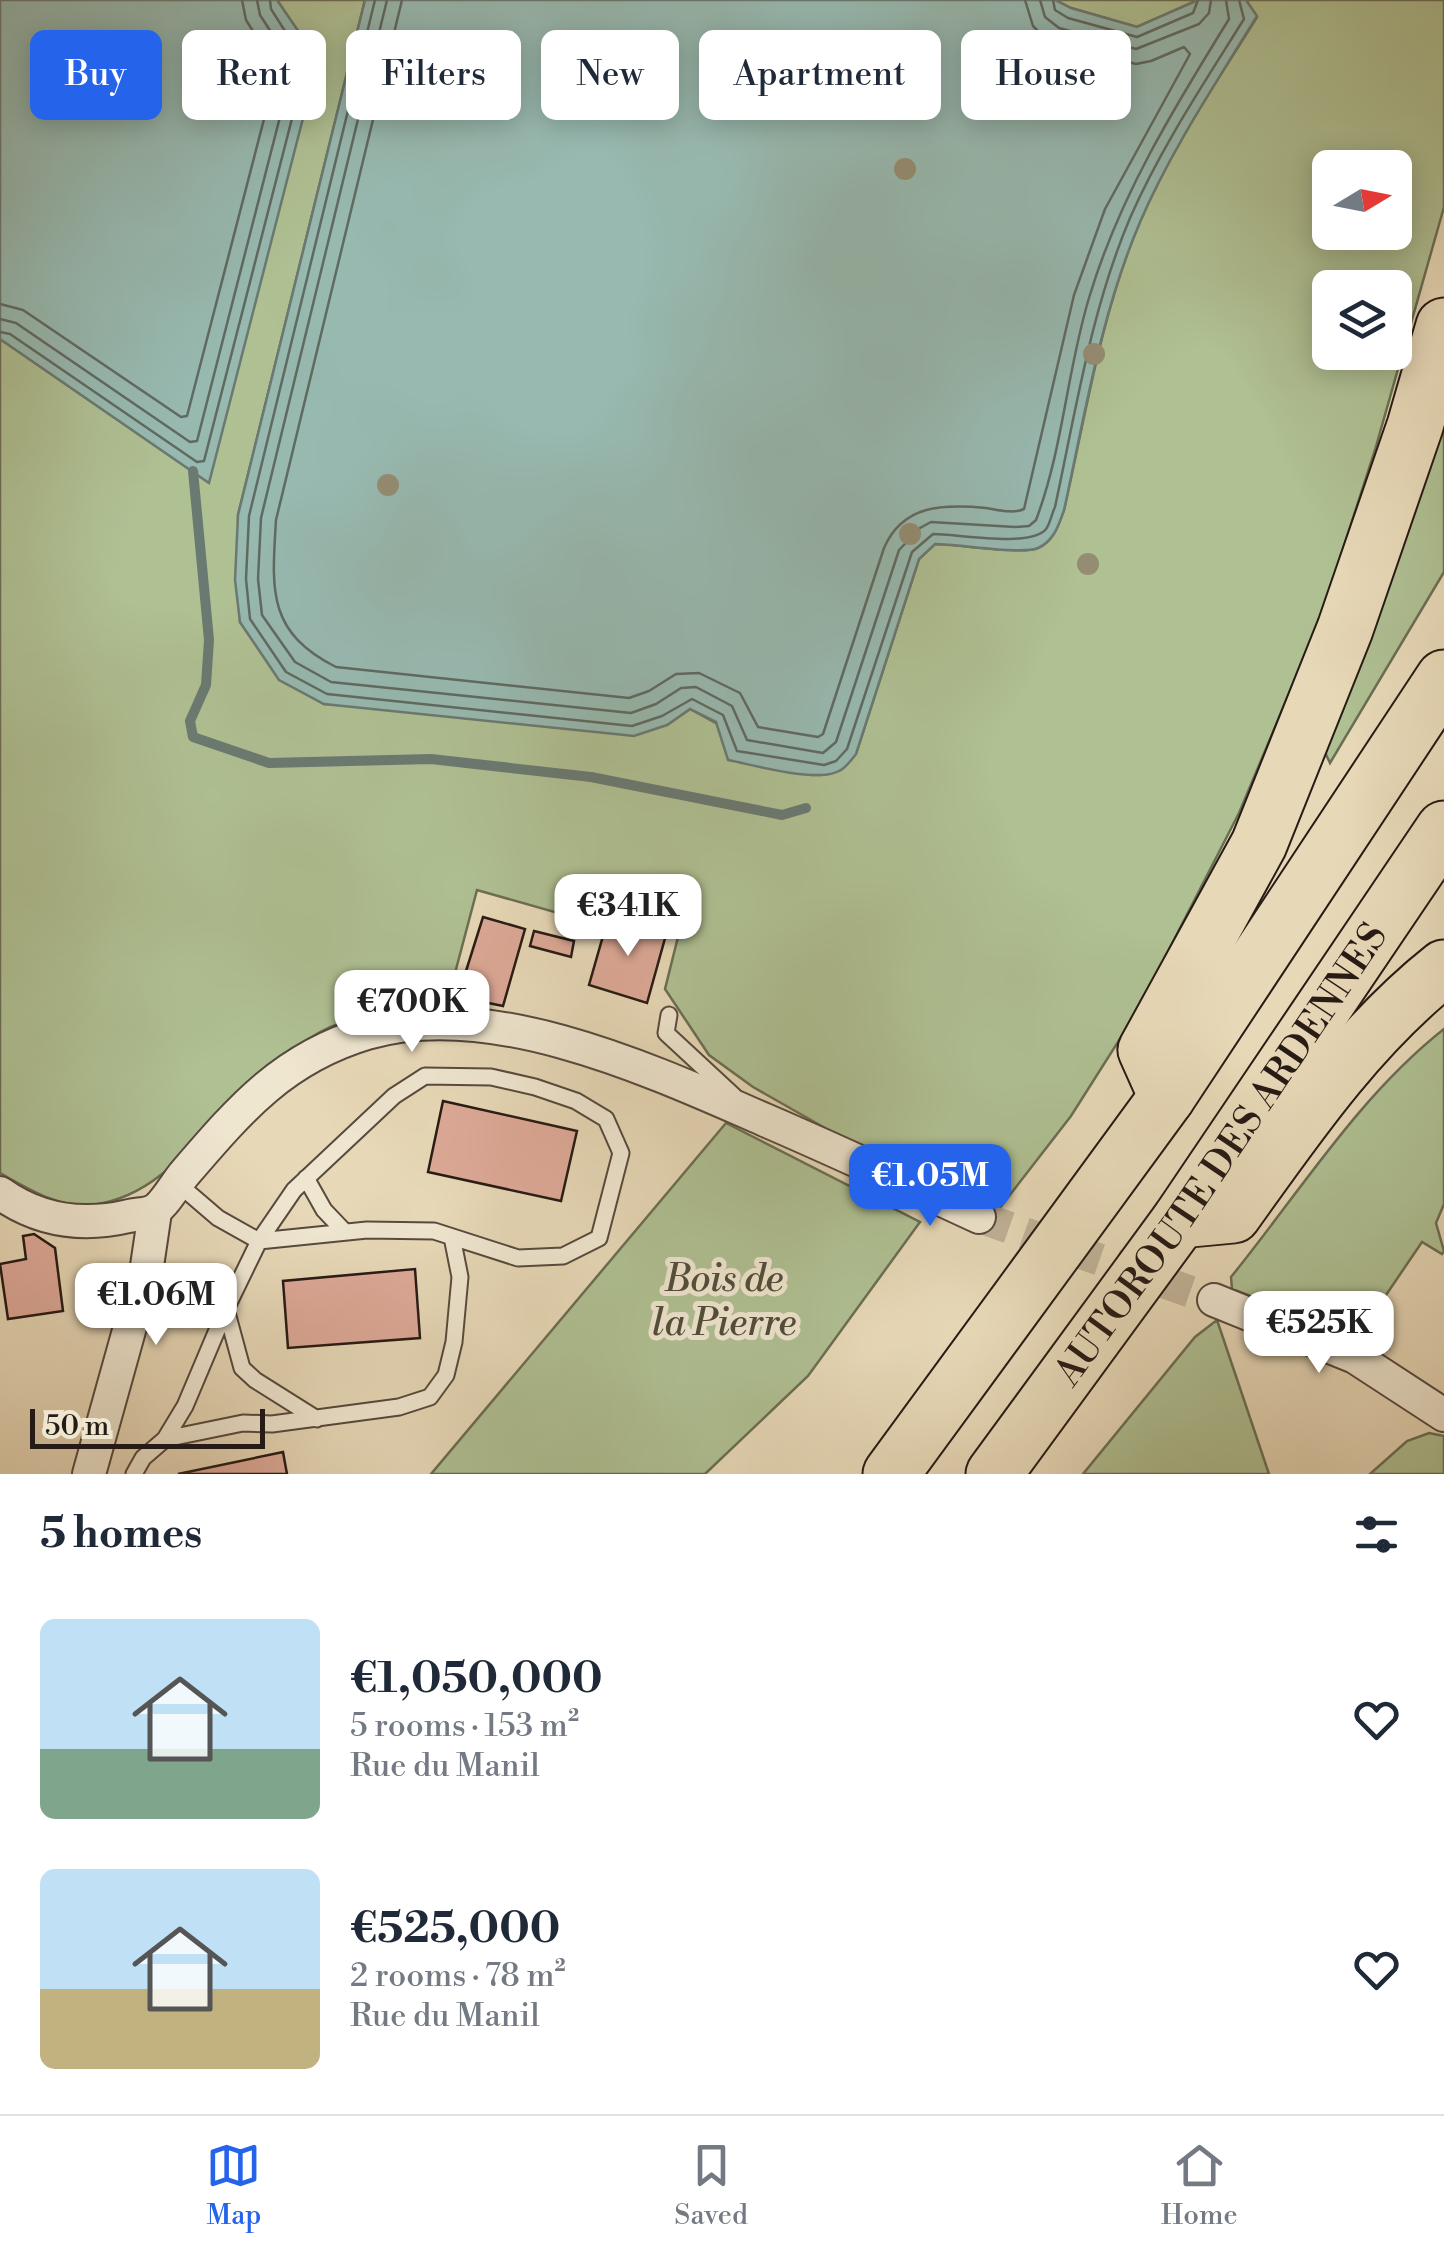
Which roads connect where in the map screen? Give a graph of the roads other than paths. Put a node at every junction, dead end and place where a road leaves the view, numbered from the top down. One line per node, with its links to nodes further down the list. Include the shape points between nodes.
1 (1444, 326): 6 (highway, via 1345,629 1260,844 1146,1050)
2 (1444, 678): 6 (highway, AUTOROUTE DES ARDENNES)
3 (1444, 829): 13 (highway, AUTOROUTE DES ARDENNES)
4 (1444, 968): 13 (highway, via 1342,1068 1233,1214)
5 (669, 1015): 7 (lane, via 666,1033)
6 (1167, 1097): 24 (highway, AUTOROUTE DES ARDENNES)
7 (754, 1115): 9 (street, via 580,1046 475,1026 416,1023 364,1034 295,1064 250,1100); 12 (street)
8 (306, 1178): 14 (lane); 15 (lane, via 425,1076 536,1087 606,1120 621,1153 599,1238 563,1256 518,1258); 16 (lane)
9 (176, 1182): 11 (street); 16 (lane, via 218,1218)
10 (0, 1193): 11 (street, via 68,1222)
11 (154, 1212): 22 (street, via 147,1266)
12 (979, 1217)
13 (1180, 1220): 25 (highway, AUTOROUTE DES ARDENNES)
14 (345, 1232): 15 (lane); 16 (lane)
15 (452, 1236): 20 (lane, via 460,1278 446,1376 430,1397)
16 (259, 1241): 18 (lane)
17 (1214, 1300): 19 (street, via 1355,1356)
18 (226, 1309): 20 (lane, via 242,1368); 21 (lane)
19 (1444, 1415)
20 (317, 1419): 21 (lane, via 244,1423)
21 (165, 1439): 23 (lane)
22 (89, 1474)
23 (134, 1474)
24 (891, 1474)
25 (994, 1474)

